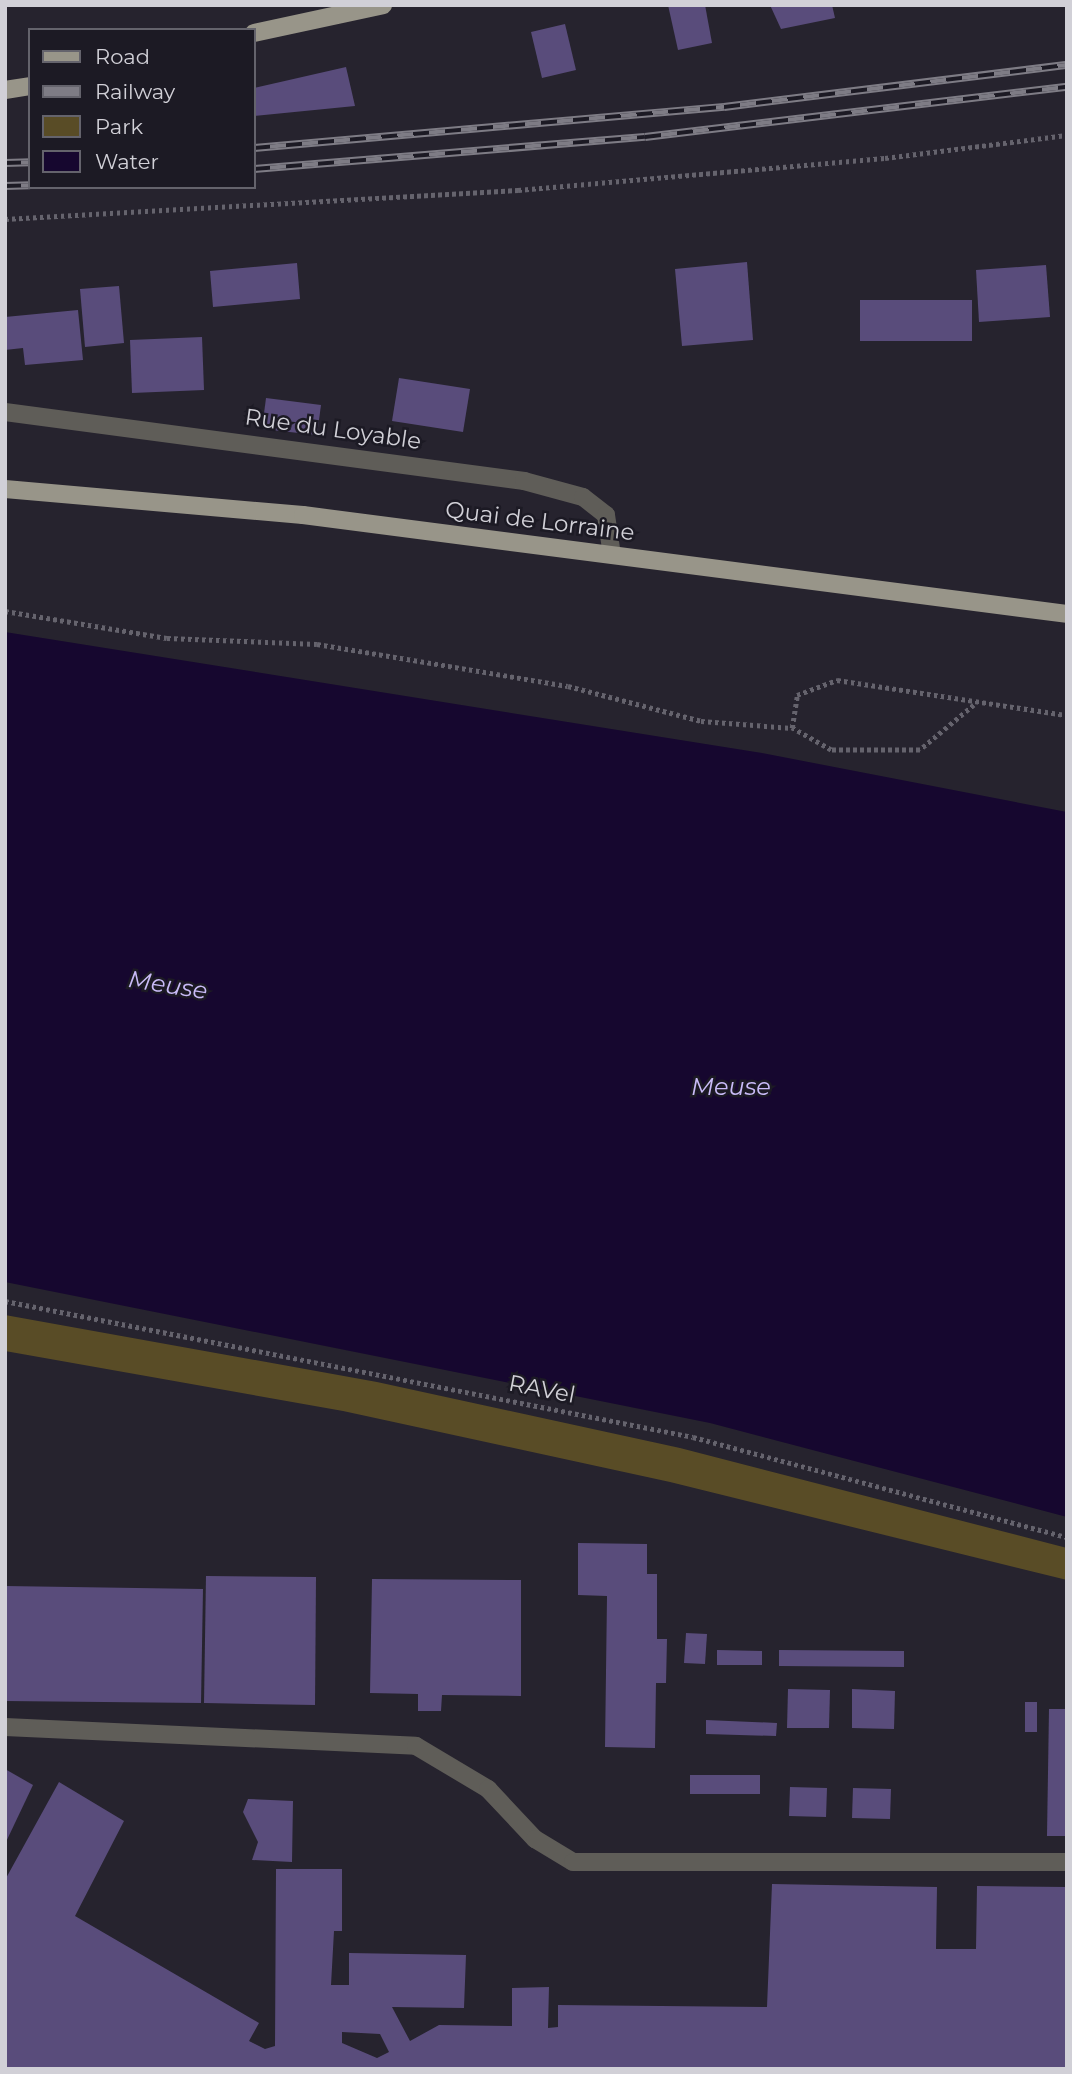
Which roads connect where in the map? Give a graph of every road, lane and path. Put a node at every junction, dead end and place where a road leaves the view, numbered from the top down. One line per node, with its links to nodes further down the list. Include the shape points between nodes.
1 (383, 5): 2 (main road)
2 (256, 33)
3 (28, 86): 4 (main road)
4 (5, 90)
5 (1067, 135): 6 (path, via 885,158 518,190)
6 (5, 219)
7 (5, 412): 9 (street, Rue du Loyable, via 524,481 583,496 606,515)
8 (5, 489): 9 (main road, Quai de Lorraine, via 303,515)
9 (612, 555): 11 (main road, Quai de Lorraine)
10 (5, 611): 14 (path, via 167,638 317,644 568,686 701,721)
11 (1067, 614)
12 (974, 705): 13 (path); 14 (path, via 920,750 831,750); 14 (path, via 837,680 797,695)
13 (1067, 715)
14 (792, 728)
15 (5, 1301): 16 (path, RAVel, via 692,1437)
16 (1067, 1537)
17 (5, 1727): 18 (street, via 416,1746 488,1789 535,1839 573,1862)
18 (1067, 1862)

